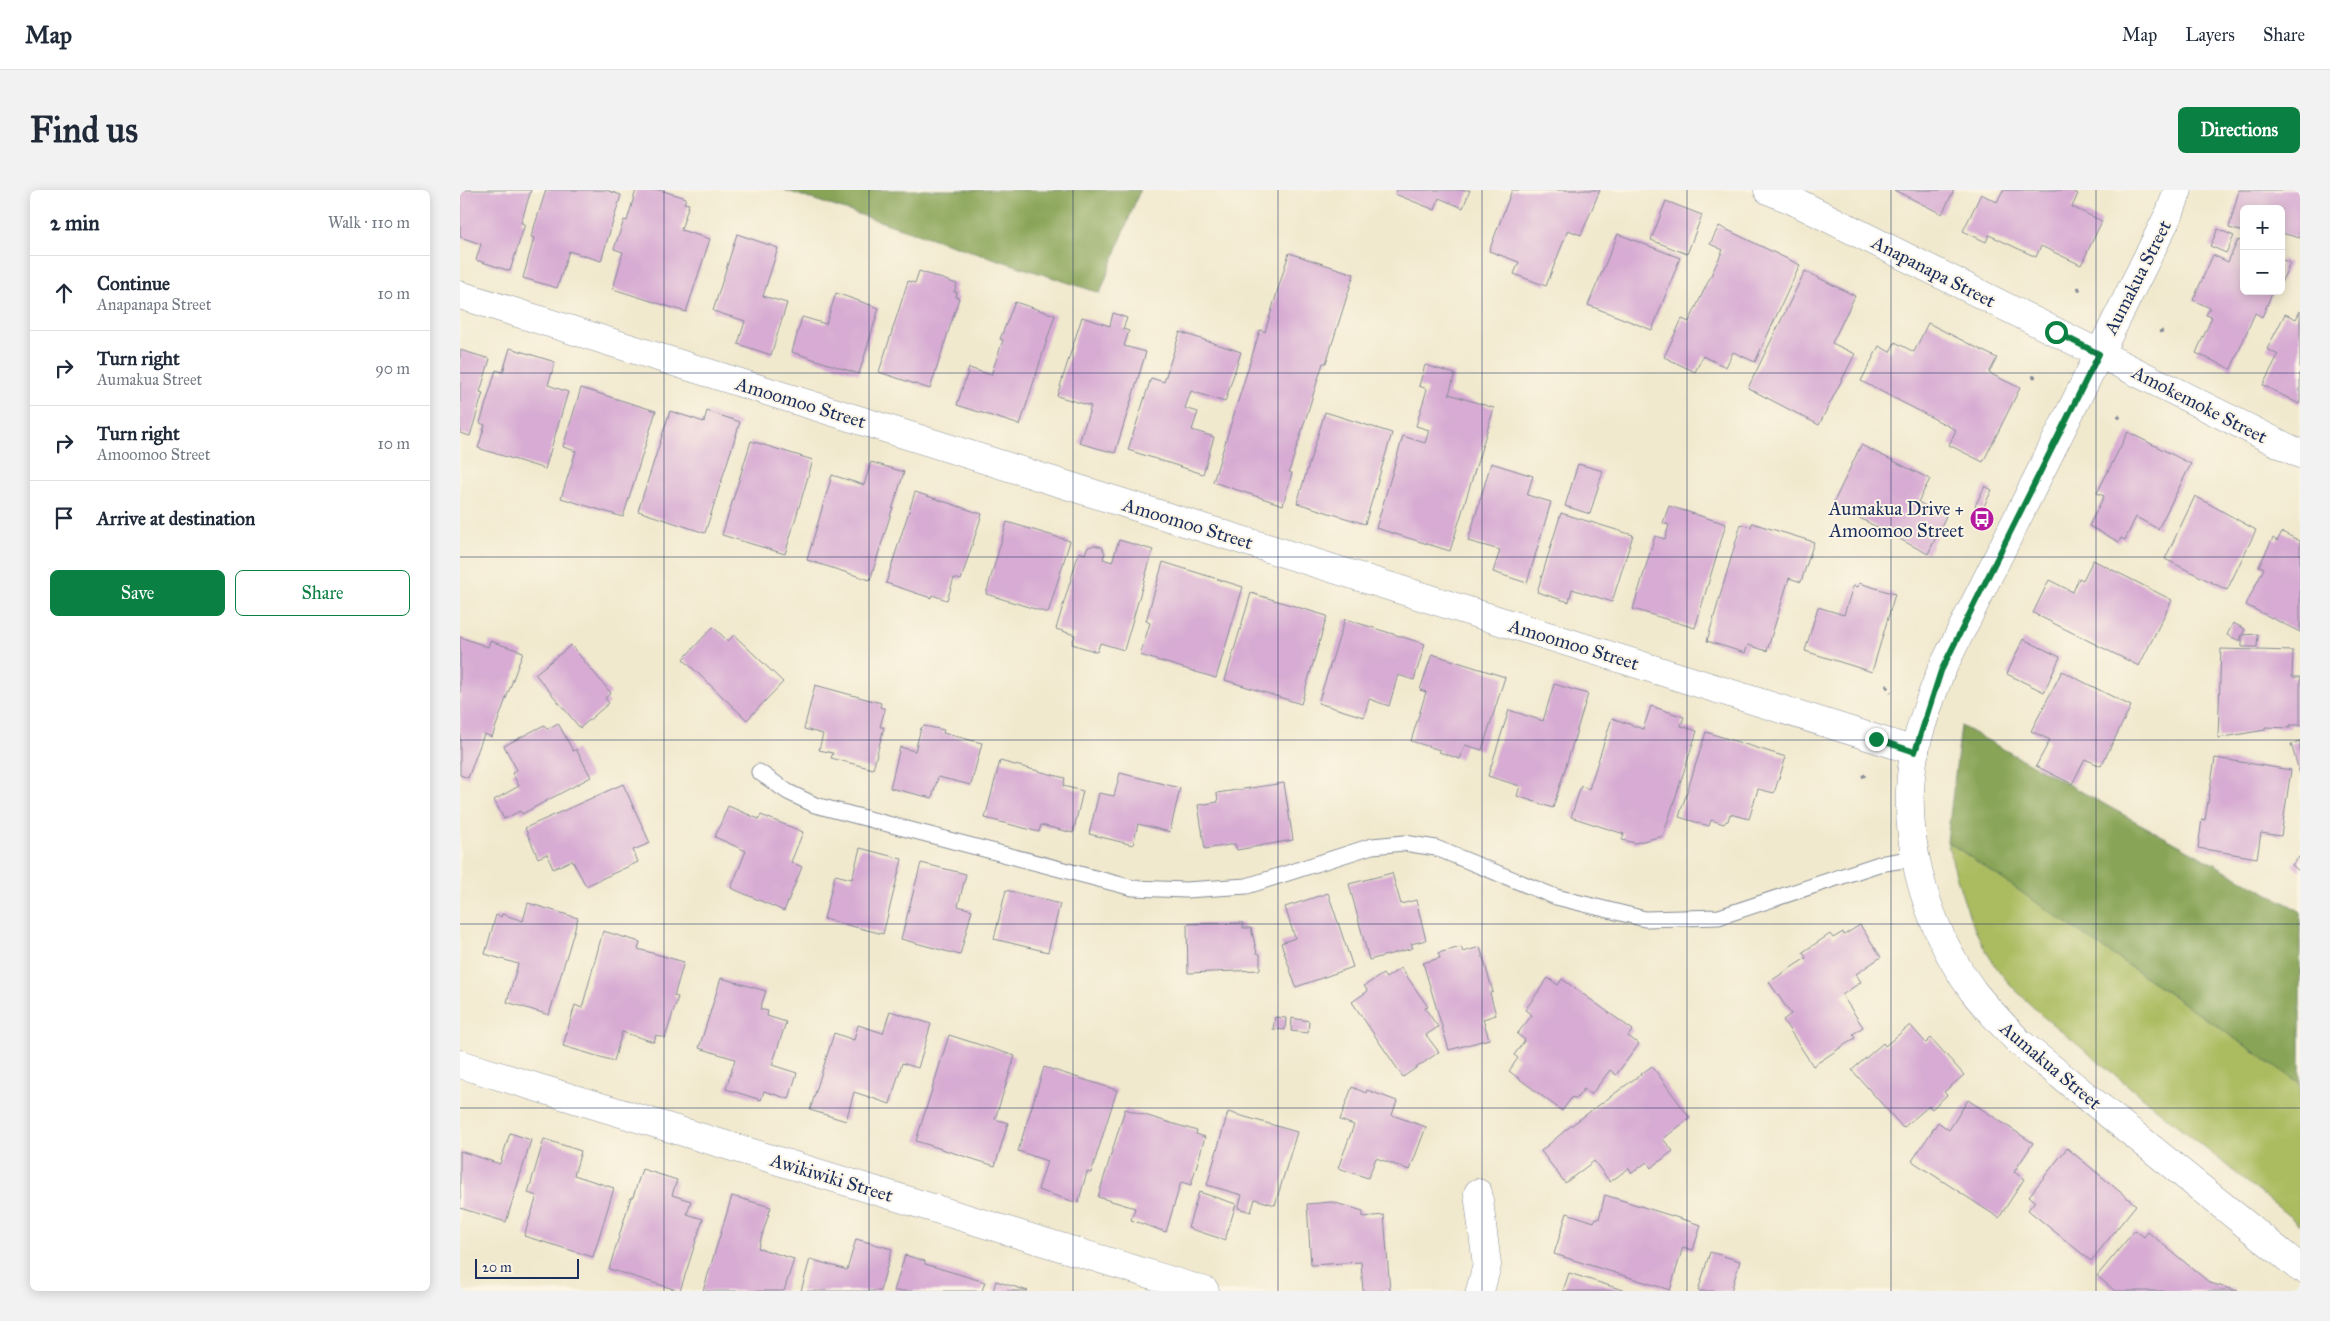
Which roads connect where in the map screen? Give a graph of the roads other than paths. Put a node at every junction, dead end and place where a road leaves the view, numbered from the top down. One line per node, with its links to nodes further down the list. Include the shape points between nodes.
1 (2178, 190): 4 (street, Aumakua Street)
2 (1785, 193): 4 (street, Anapanapa Street)
3 (460, 295): 6 (street, Amoomoo Street)
4 (2099, 354): 5 (street, Amokemoke Street); 6 (street, Aumakua Street, via 1941,671)
5 (2300, 454)
6 (1915, 752): 8 (street, Aumakua Street, via 1911,794)
7 (759, 772): 8 (lane, via 814,805 1133,888 1159,890 1247,886 1372,846 1404,843 1436,848 1556,897 1645,919 1719,917 1879,864)
8 (1916, 858): 11 (street, Aumakua Street, via 1936,926 1972,990 1991,1013 2019,1042)
9 (460, 1064): 12 (street, Awikiwiki Street)
10 (1478, 1193): 13 (street, via 1487,1264)
11 (2300, 1268)
12 (1205, 1291)
13 (1480, 1291)

